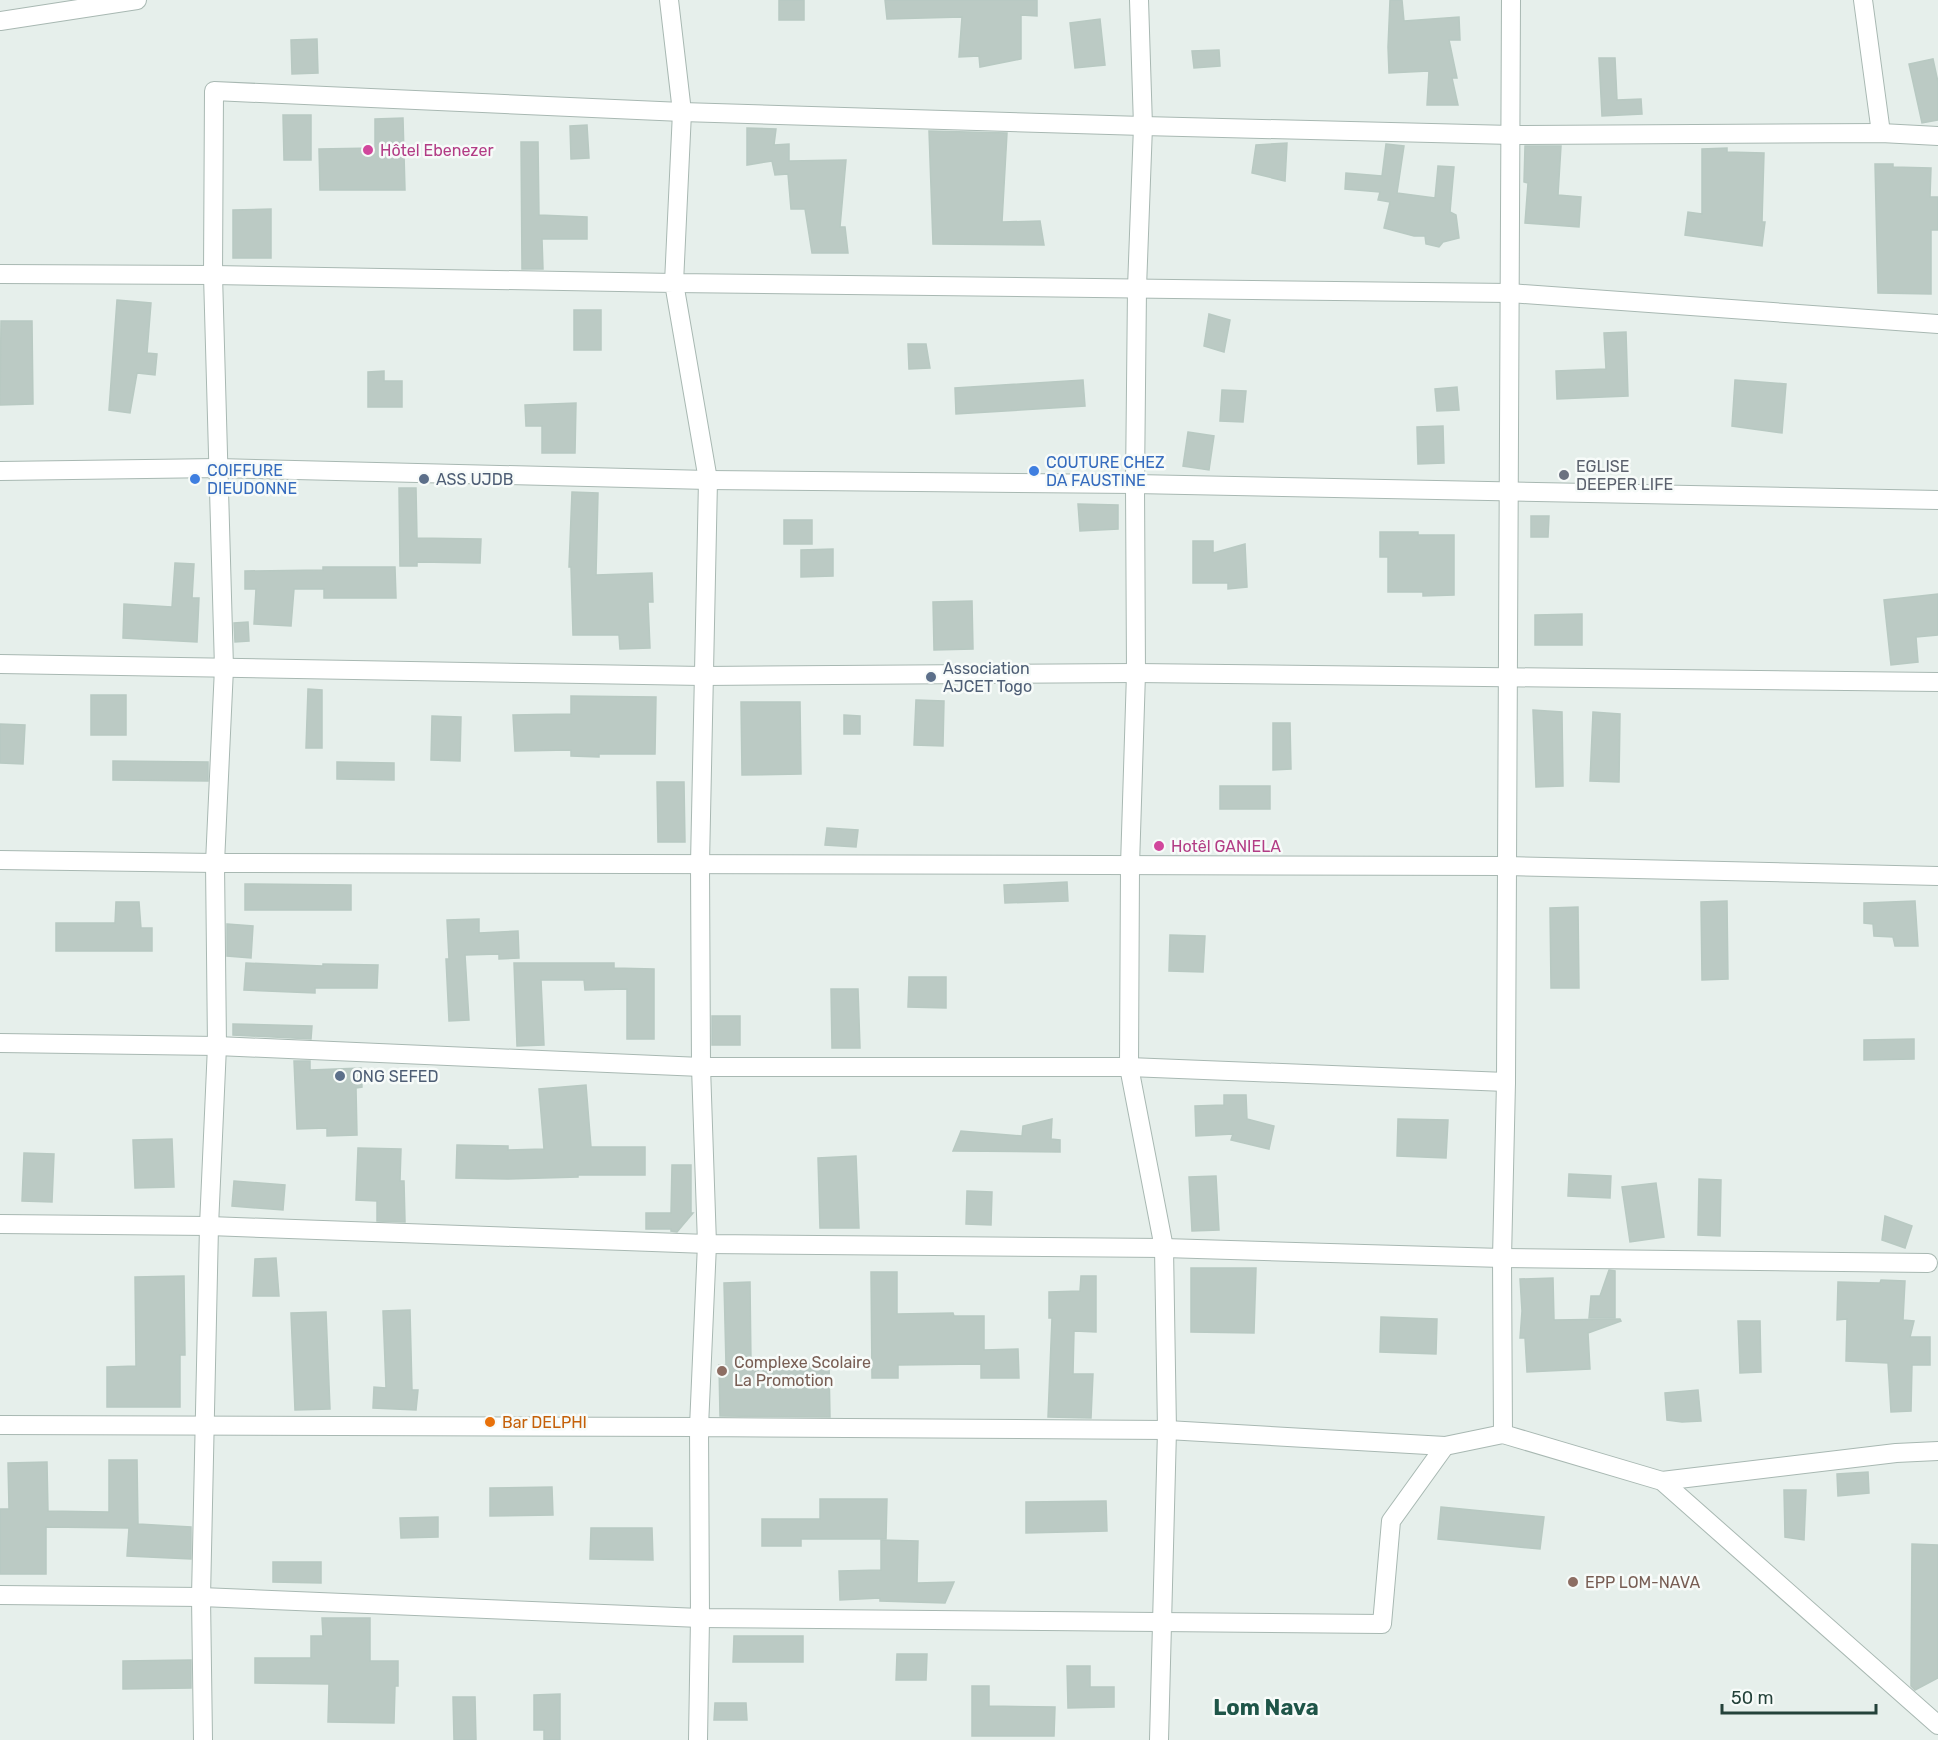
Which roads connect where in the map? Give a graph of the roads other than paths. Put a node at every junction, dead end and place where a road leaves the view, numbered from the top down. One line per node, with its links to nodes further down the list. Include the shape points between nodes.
1 (136, 0): 6 (street)
2 (669, 0): 7 (street)
3 (1139, 0): 8 (street)
4 (1511, 0): 10 (street)
5 (1863, 0): 9 (street)
6 (0, 21)
7 (682, 112): 8 (street); 13 (street, via 214,91); 14 (street)
8 (1143, 126): 10 (street); 15 (street)
9 (1881, 133): 10 (street); 11 (street)
10 (1512, 135): 16 (street)
11 (1938, 136)
12 (0, 274): 13 (street)
13 (213, 275): 14 (street); 18 (street)
14 (674, 283): 15 (street); 20 (street)
15 (1137, 288): 16 (street); 21 (street)
16 (1510, 293): 17 (street); 22 (street)
17 (1938, 324)
18 (218, 468): 19 (street); 20 (street); 25 (street)
19 (0, 471)
20 (708, 480): 21 (street); 27 (street)
21 (1135, 484): 22 (street); 26 (street)
22 (1508, 492): 23 (street); 28 (street)
23 (1938, 500)
24 (0, 664): 25 (street)
25 (224, 668): 27 (street); 31 (street)
26 (1136, 673): 27 (street); 28 (street); 33 (street)
27 (703, 676): 32 (street)
28 (1509, 677): 29 (street); 34 (street)
29 (1938, 682)
30 (0, 860): 31 (street)
31 (215, 863): 32 (street); 37 (street)
32 (700, 864): 33 (street); 39 (street)
33 (1130, 866): 34 (street); 38 (street)
34 (1507, 866): 35 (street); 40 (street)
35 (1938, 876)
36 (0, 1043): 37 (street)
37 (217, 1046): 39 (street); 42 (street)
38 (1129, 1066): 39 (street); 40 (street); 44 (street)
39 (701, 1067): 43 (street)
40 (1506, 1082): 45 (street)
41 (0, 1224): 42 (street)
42 (209, 1226): 43 (street); 48 (street)
43 (707, 1244): 44 (street); 49 (street)
44 (1164, 1248): 45 (street); 50 (street)
45 (1502, 1258): 46 (street); 51 (street)
46 (1928, 1263)
47 (0, 1425): 48 (street)
48 (205, 1426): 49 (street); 56 (street)
49 (699, 1427): 50 (street); 57 (street)
50 (1167, 1430): 52 (street); 58 (street)
51 (1503, 1434): 52 (street); 54 (street)
52 (1445, 1446): 58 (street, via 1390,1521 1382,1624)
53 (1938, 1451): 54 (street)
54 (1662, 1481): 59 (street)
55 (0, 1595): 56 (street)
56 (201, 1597): 57 (street); 60 (street)
57 (700, 1618): 58 (street); 61 (street)
58 (1161, 1623): 62 (street)
59 (1938, 1725)
60 (203, 1740)
61 (698, 1740)
62 (1159, 1740)

